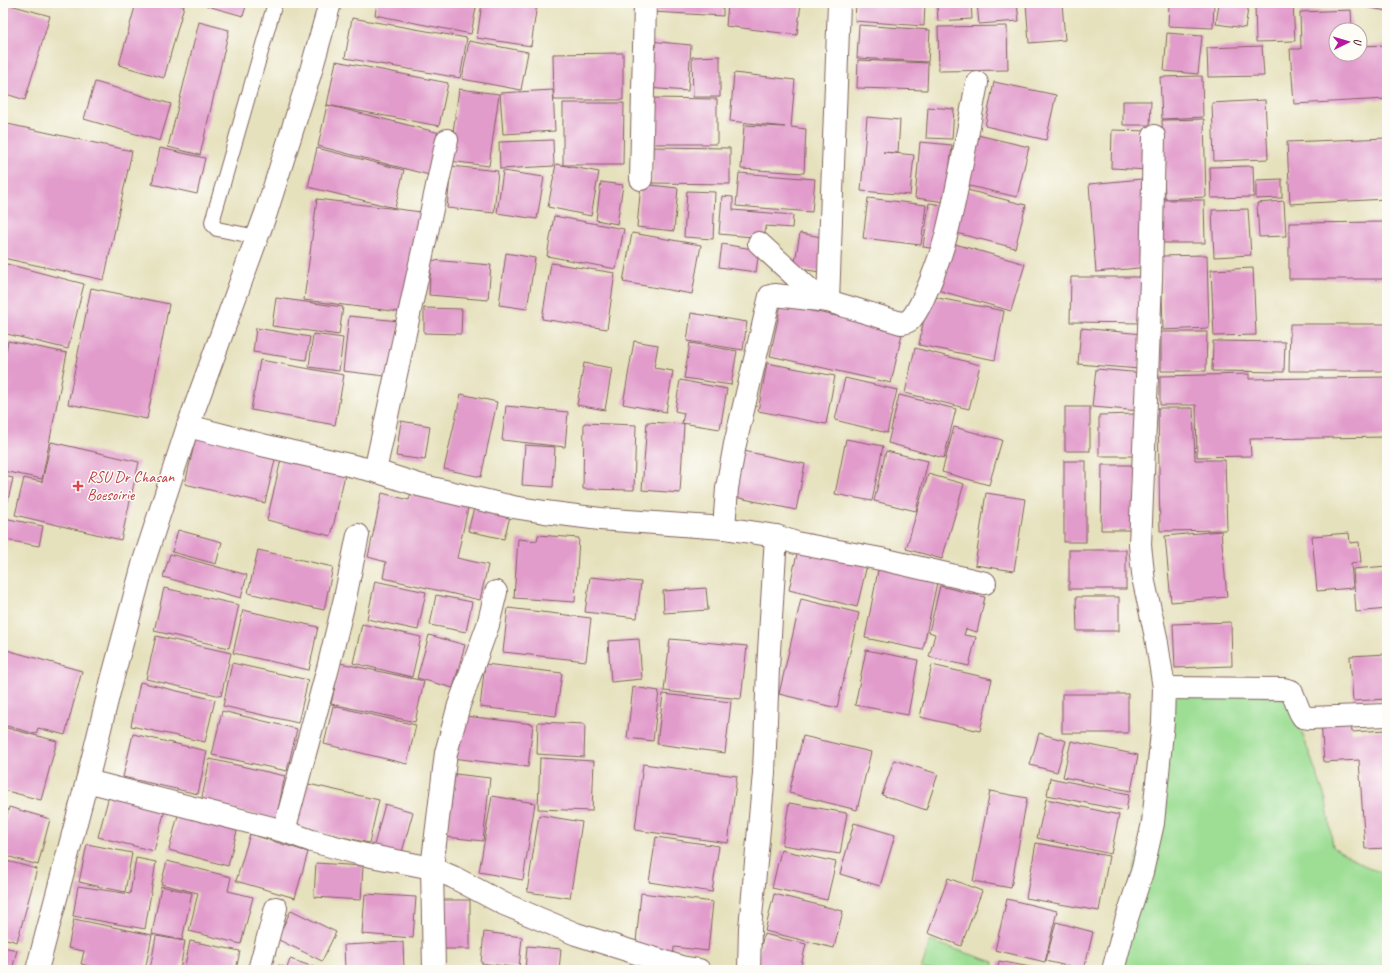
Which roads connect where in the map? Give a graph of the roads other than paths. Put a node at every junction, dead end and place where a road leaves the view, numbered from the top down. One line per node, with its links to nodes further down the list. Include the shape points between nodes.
1 (275, 3): 9 (lane, via 212,222 217,229)
2 (330, 3): 9 (street, via 308,82)
3 (645, 3): 8 (street)
4 (839, 3): 11 (street)
5 (977, 83): 11 (street, via 946,237 927,289 910,319 901,323)
6 (1154, 136): 19 (street, via 1140,546 1144,582)
7 (447, 140): 13 (street)
8 (641, 179)
9 (256, 237): 12 (street)
10 (759, 243): 11 (street)
11 (824, 300): 14 (street, via 770,296 735,444 727,488)
12 (188, 426): 13 (street); 21 (street, via 144,561)
13 (375, 471): 14 (street, via 419,485 513,507 600,519)
14 (724, 528): 16 (street)
15 (358, 535): 22 (street, via 328,668)
16 (776, 536): 17 (street, via 796,543 886,560); 29 (street, via 764,773 750,928)
17 (985, 583)
18 (496, 592): 23 (street, via 488,625 459,705 446,753)
19 (1164, 688): 20 (street, via 1283,689 1291,691 1299,712 1303,717 1310,718); 30 (street, via 1162,738 1153,823 1142,872)
20 (1387, 714)
21 (87, 781): 22 (street); 25 (street)
22 (284, 832): 23 (street, via 361,854)
23 (432, 868): 27 (street); 28 (street, via 509,906 576,934 681,967)
24 (276, 908): 26 (street)
25 (37, 970)
26 (259, 970)
27 (434, 970)
28 (699, 970)
29 (749, 970)
30 (1113, 970)

